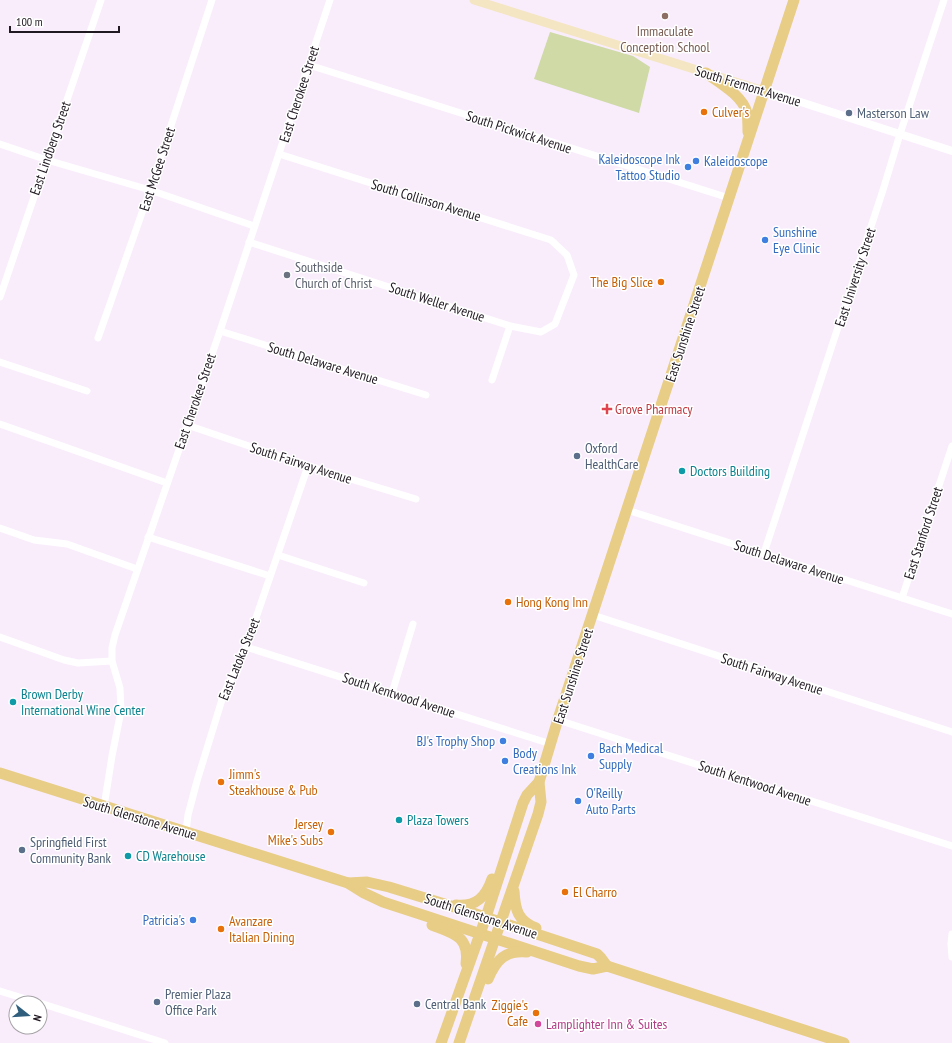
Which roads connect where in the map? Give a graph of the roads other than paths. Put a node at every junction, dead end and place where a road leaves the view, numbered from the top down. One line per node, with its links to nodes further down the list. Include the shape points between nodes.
1 (101, 0): 15 (street, East Lindberg Street)
2 (212, 0): 16 (street, East McGee Street)
3 (330, 0): 7 (street, East Cherokee Street)
4 (474, 0): 8 (main road, South Fremont Avenue)
5 (794, 0): 9 (main road, East Sunshine Street)
6 (944, 0): 10 (street, East University Street)
7 (309, 65): 14 (street, East Cherokee Street); 17 (street, South Pickwick Avenue)
8 (706, 73): 9 (main road, South Fremont Avenue); 11 (main road, via 742,103 748,121)
9 (764, 91): 10 (street, South Fremont Avenue); 11 (main road, East Sunshine Street)
10 (900, 134): 13 (street, South Fremont Avenue); 38 (street, East University Street, via 884,190)
11 (748, 141): 17 (main road, East Sunshine Street)
12 (0, 144): 15 (street)
13 (952, 151)
14 (279, 154): 18 (street, East Cherokee Street); 21 (street, South Collinson Avenue, via 551,240 568,255 574,275)
15 (47, 160): 16 (street); 20 (street, East Lindberg Street)
16 (150, 190): 18 (street); 24 (street, East McGee Street)
17 (729, 198): 35 (main road, East Sunshine Street)
18 (254, 226): 19 (street, East Cherokee Street)
19 (249, 242): 22 (street, South Weller Avenue); 23 (street, East Cherokee Street)
20 (0, 297)
21 (555, 324): 22 (street, South Weller Avenue, via 541,332)
22 (510, 326): 26 (street)
23 (220, 331): 28 (street, South Delaware Avenue); 30 (street, East Cherokee Street)
24 (98, 338)
25 (0, 362): 27 (street)
26 (492, 380)
27 (87, 391)
28 (426, 395)
29 (0, 424): 33 (street)
30 (187, 425): 32 (street, South Fairway Avenue); 33 (street, East Cherokee Street)
31 (952, 446): 43 (street, East Stanford Street)
32 (308, 466): 34 (street, South Fairway Avenue); 39 (street, East Latoka Street)
33 (167, 483): 37 (street, East Cherokee Street)
34 (416, 499)
35 (627, 510): 38 (street, South Delaware Avenue); 45 (main road, East Sunshine Street)
36 (0, 528): 40 (street, via 34,540 66,544)
37 (148, 537): 40 (street, East Cherokee Street); 41 (street)
38 (764, 553): 43 (street, South Delaware Avenue)
39 (278, 555): 41 (street, East Latoka Street); 42 (street)
40 (137, 569): 49 (street, East Cherokee Street, via 115,635)
41 (270, 576): 48 (street, East Latoka Street)
42 (364, 582)
43 (902, 598): 44 (street, South Delaware Avenue)
44 (952, 614)
45 (593, 615): 51 (main road, East Sunshine Street); 52 (street, South Fairway Avenue)
46 (413, 624): 50 (street)
47 (0, 637): 49 (street, via 71,662)
48 (246, 647): 50 (street, South Kentwood Avenue); 58 (street, East Latoka Street, via 224,692 197,781)
49 (112, 661): 57 (street, East Cherokee Street, via 120,688 121,711)
50 (392, 693): 53 (street, South Kentwood Avenue)
51 (558, 720): 53 (main road, East Sunshine Street); 59 (street, South Kentwood Avenue)
52 (952, 732)
53 (551, 744): 55 (main road, East Sunshine Street)
54 (0, 773): 57 (main road, South Glenstone Avenue)
55 (539, 782): 56 (main road, East Sunshine Street, via 526,795); 61 (main road, East Sunshine Street, via 541,802)
56 (523, 803): 63 (main road, via 513,820 486,893 475,903); 64 (main road, East Sunshine Street)
57 (104, 807): 58 (main road, South Glenstone Avenue)
58 (186, 832): 60 (main road, South Glenstone Avenue)
59 (952, 846)
60 (348, 883): 62 (main road, South Glenstone Avenue); 63 (main road, South Glenstone Avenue, via 367,882)
61 (514, 885): 65 (main road, East Sunshine Street); 69 (main road, via 516,908 521,919 536,928 580,943)
62 (384, 902): 66 (main road, South Glenstone Avenue); 73 (main road, via 390,910 457,935 467,954)
63 (446, 905): 64 (main road, South Glenstone Avenue)
64 (486, 917): 65 (main road, South Glenstone Avenue); 66 (main road, East Sunshine Street)
65 (501, 922): 68 (main road, East Sunshine Street); 69 (main road, South Glenstone Avenue)
66 (480, 933): 68 (main road, South Glenstone Avenue); 73 (main road, East Sunshine Street)
67 (952, 934): 71 (street)
68 (496, 938): 70 (main road, South Glenstone Avenue); 79 (main road, East Sunshine Street)
69 (587, 951): 72 (main road, South Glenstone Avenue, via 597,954)
70 (540, 954): 72 (main road, South Glenstone Avenue, via 593,969); 80 (main road, via 509,953 497,962)
71 (952, 957)
72 (607, 966): 81 (main road, South Glenstone Avenue)
73 (464, 977): 78 (main road, East Sunshine Street)
74 (0, 991): 75 (street)
75 (13, 995)
76 (48, 1006): 77 (street)
77 (164, 1043)
78 (441, 1043)
79 (459, 1043)
80 (462, 1043)
81 (844, 1043)

